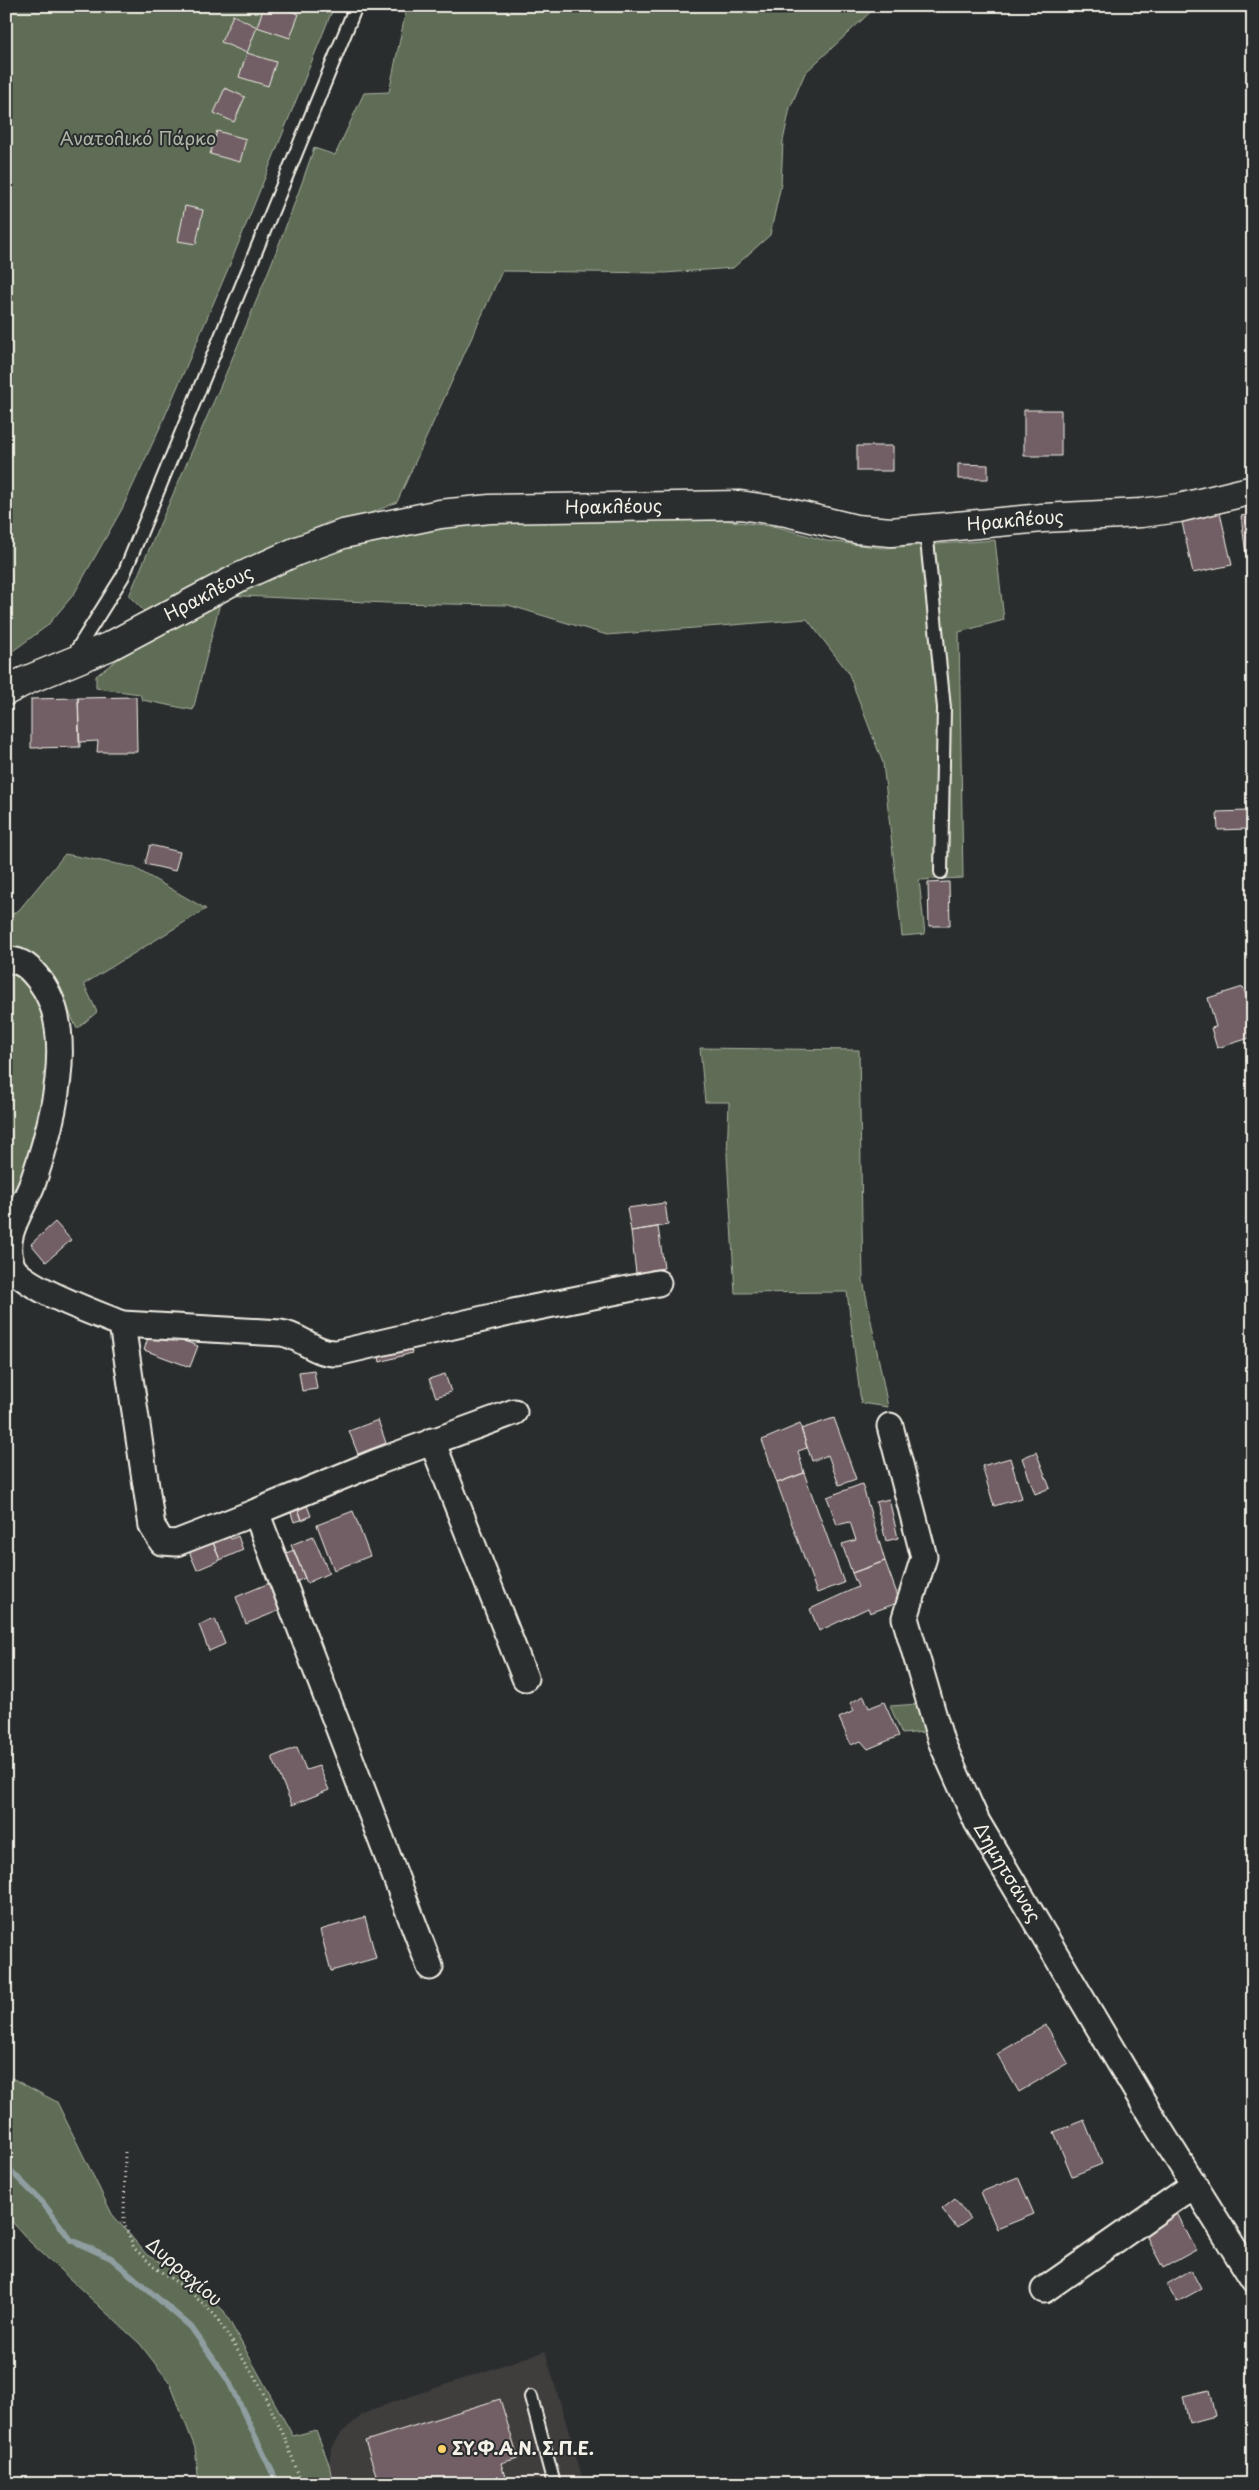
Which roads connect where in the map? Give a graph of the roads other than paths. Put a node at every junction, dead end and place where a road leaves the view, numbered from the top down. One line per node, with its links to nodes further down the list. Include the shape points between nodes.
1 (356, 6): 4 (lane, via 122,576)
2 (1253, 490): 3 (street, Ηρακλέους, via 1179,508 1142,513 1043,518)
3 (926, 530): 4 (street, Ηρακλέους, via 872,532 764,508 722,504 490,508 440,514 343,534 297,551 240,577 110,646); 6 (lane, via 944,708)
4 (69, 663): 5 (street, Ηρακλέους)
5 (6, 691)
6 (942, 872)
7 (6, 960): 9 (street, via 24,964 44,987 56,1010 60,1041 58,1075 44,1142 32,1182 10,1231 7,1249 10,1259 13,1268 28,1282)
8 (658, 1283): 9 (street, via 513,1312 337,1353 321,1352 298,1338 281,1333)
9 (122, 1324): 13 (street, via 150,1514 156,1534 162,1542 176,1543)
10 (514, 1412): 12 (street)
11 (890, 1426): 16 (street, Δημητσάνας, via 924,1557 904,1618 940,1741 977,1822)
12 (432, 1441): 13 (street); 14 (street)
13 (256, 1512): 15 (street)
14 (526, 1678)
15 (430, 1967)
16 (1194, 2185): 17 (street, Δημητσάνας); 18 (street)
17 (1253, 2279)
18 (1044, 2290)
19 (531, 2397): 20 (lane)
20 (554, 2484)

